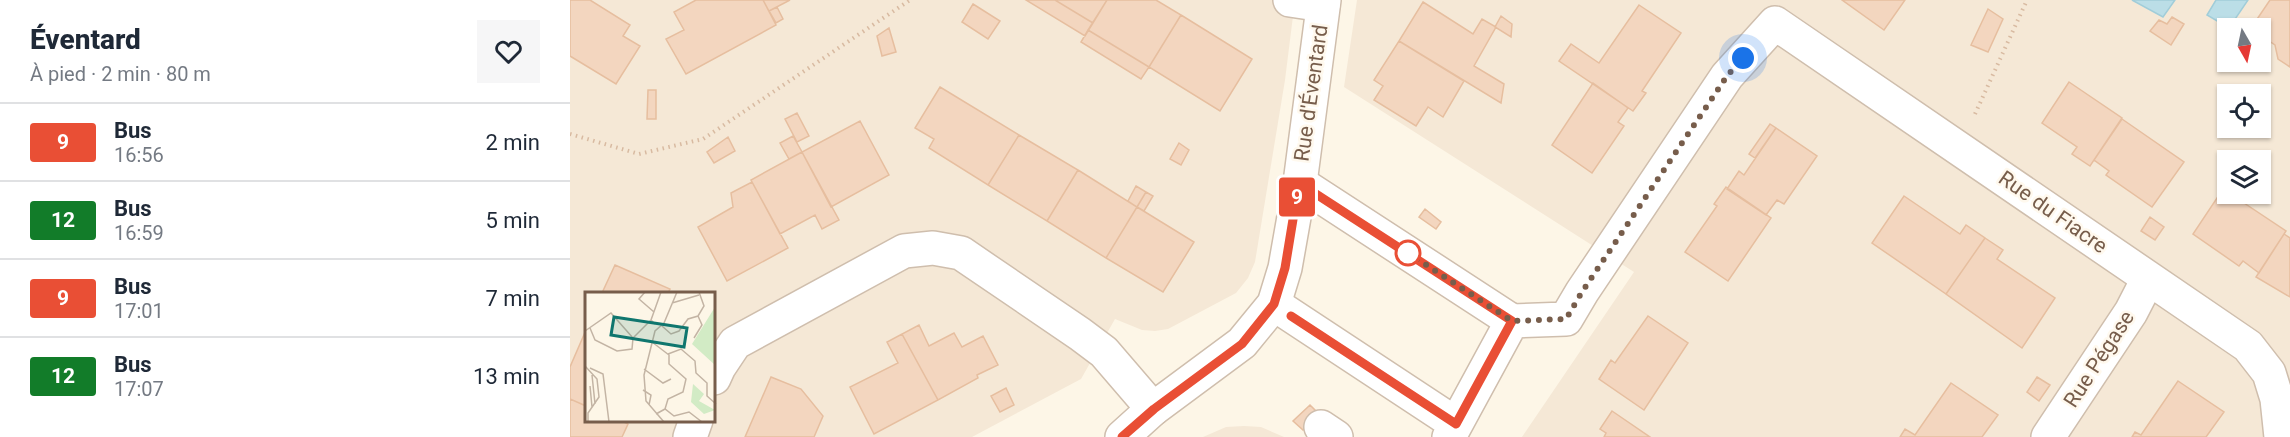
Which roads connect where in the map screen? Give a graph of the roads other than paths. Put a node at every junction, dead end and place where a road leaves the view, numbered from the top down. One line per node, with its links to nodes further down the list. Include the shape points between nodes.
1 (1290, 0): 2 (street)
2 (1323, 3): 4 (street, Rue d'Éventard)
3 (1772, 12): 5 (street, Rue du Fiacre); 7 (street, via 1566,319)
4 (1299, 183): 6 (street, Rue d'Éventard, via 1285,268); 7 (street)
5 (2148, 279): 14 (street, Rue Pégase, via 2131,312); 15 (street, Rue du Fiacre, via 2248,346 2269,373 2277,399)
6 (1274, 304): 9 (street, Rue d'Éventard, via 1242,344); 11 (street)
7 (1512, 321): 11 (street)
8 (716, 374): 9 (street, via 735,343 904,251 933,248 961,254 1080,334 1104,352)
9 (1154, 409): 13 (street, Rue d'Éventard)
10 (695, 422): 12 (street)
11 (1452, 430)
12 (690, 437)
13 (1122, 437)
14 (2048, 437)
15 (2281, 437)

